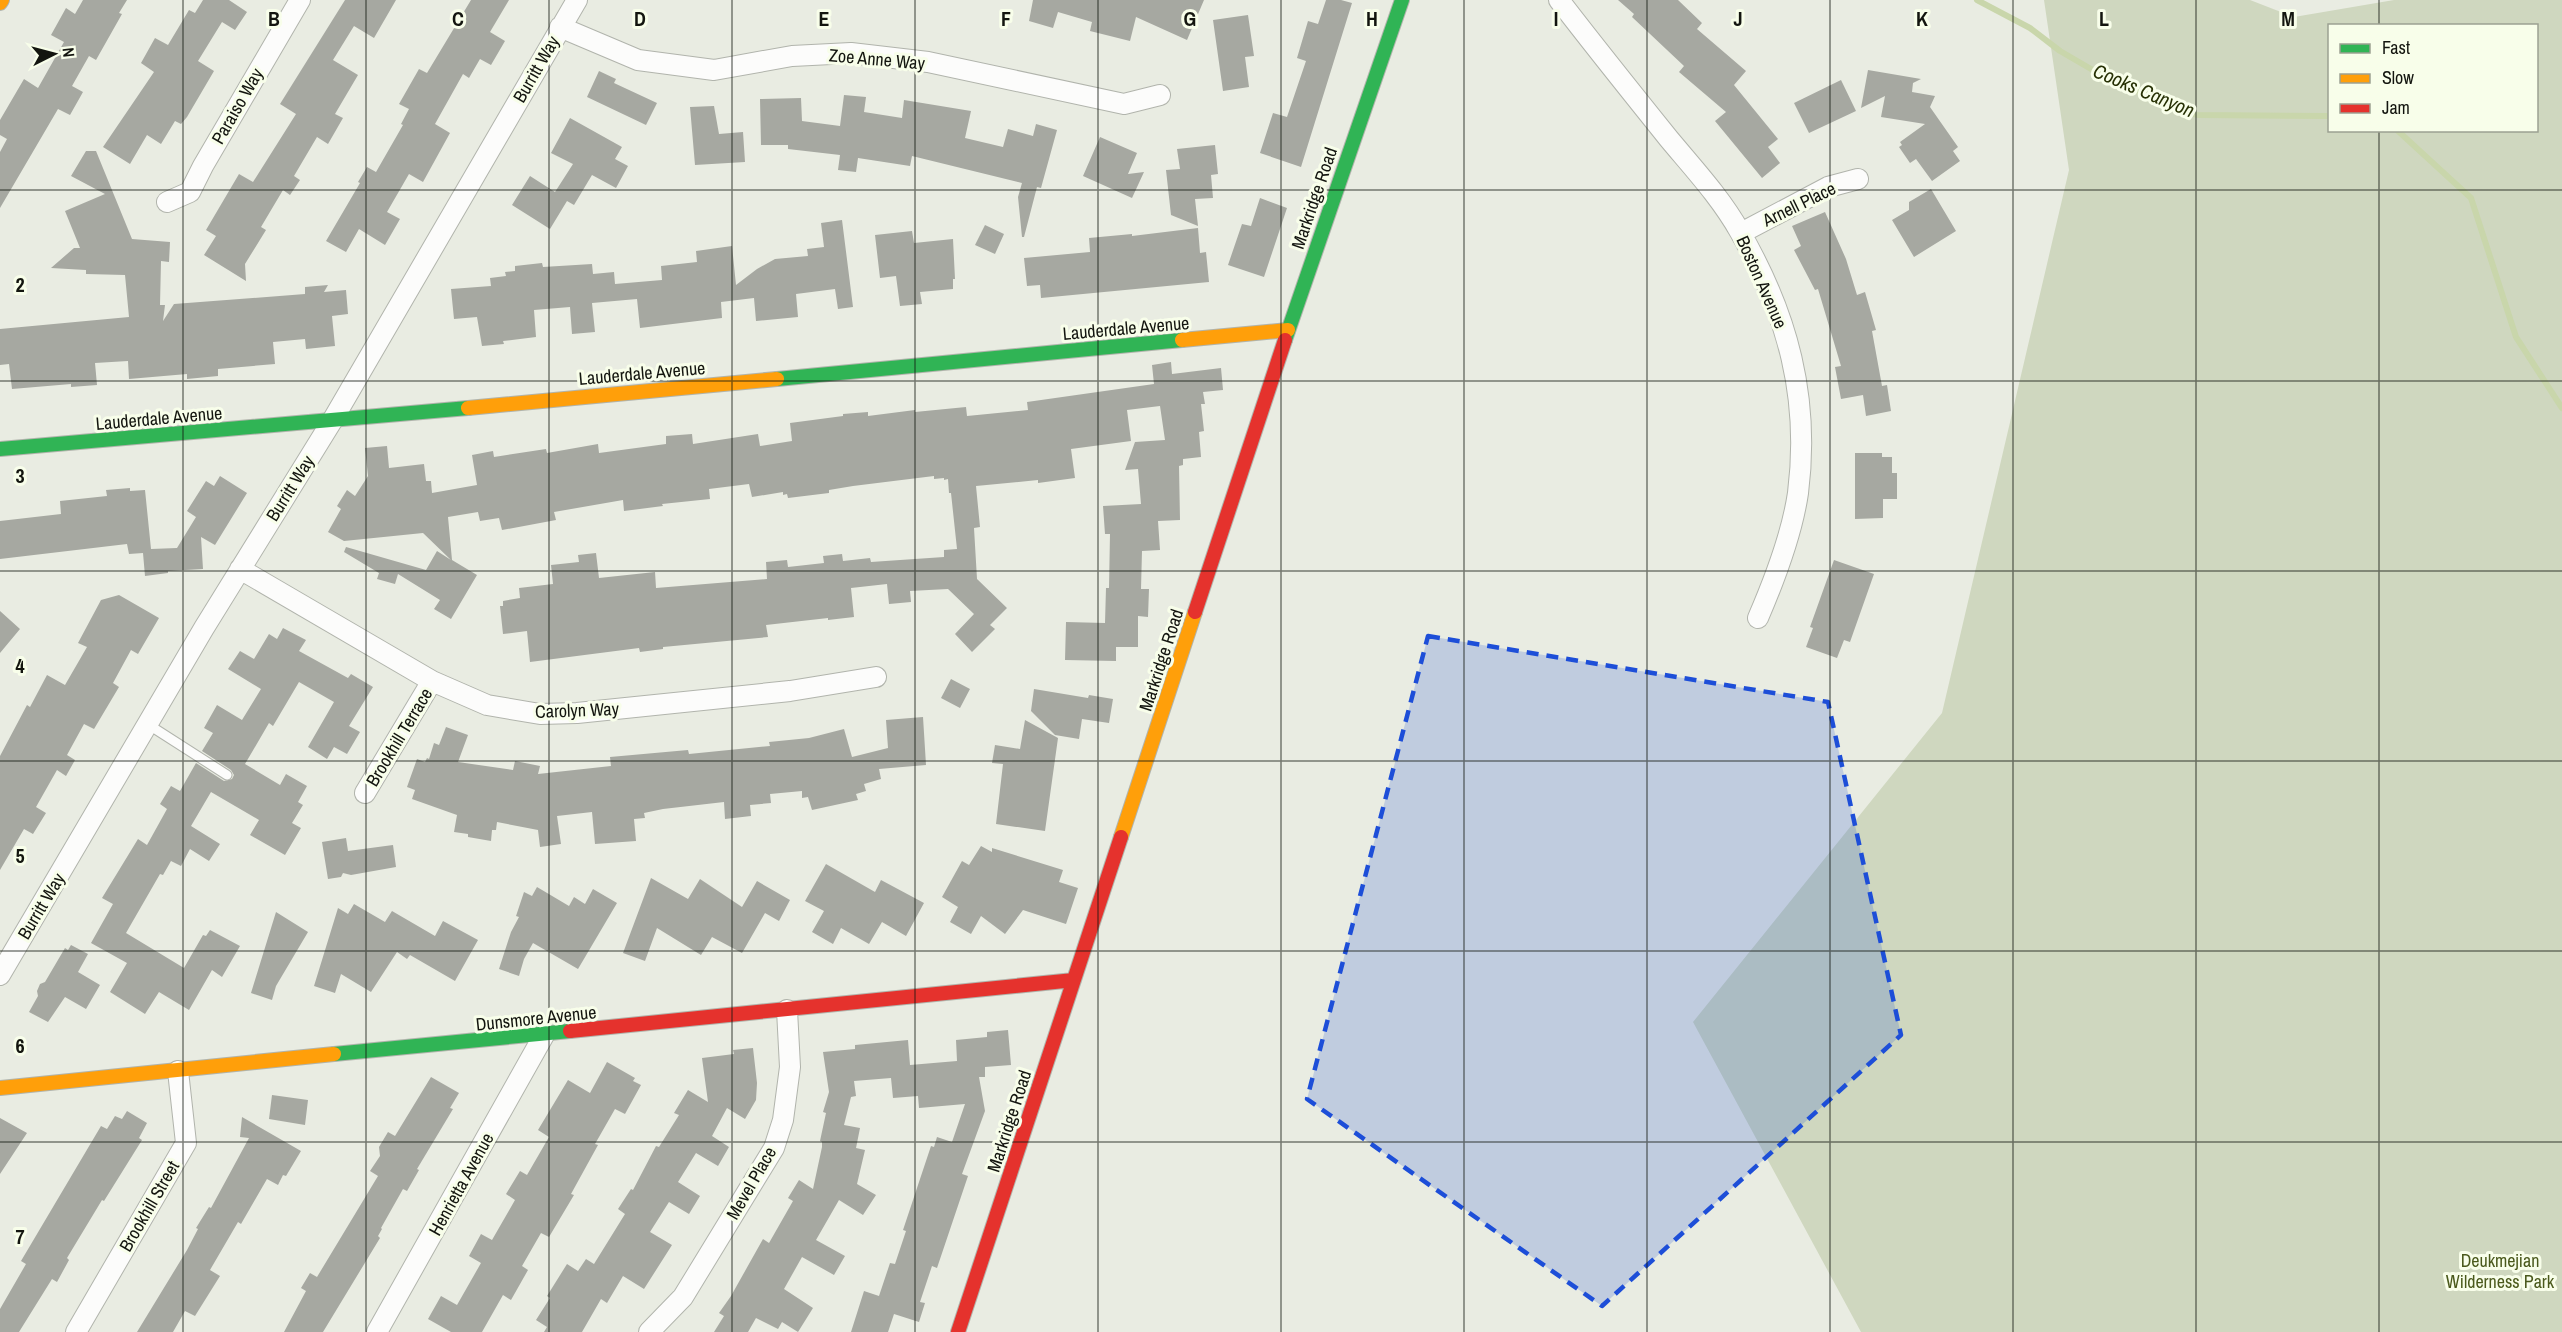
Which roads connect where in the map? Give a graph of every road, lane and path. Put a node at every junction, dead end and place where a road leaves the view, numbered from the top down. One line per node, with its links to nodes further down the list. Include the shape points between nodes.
1 (300, 0): 8 (street, Paraiso Way, via 190,192)
2 (577, 0): 5 (street, Burritt Way)
3 (1402, 0): 10 (street, Markridge Road)
4 (1559, 0): 9 (street, Boston Avenue, via 1716,196)
5 (560, 27): 6 (street, Zoe Anne Way, via 638,60 702,68 850,53 928,62 1124,104); 11 (street, Burritt Way)
6 (1160, 95)
7 (1858, 179): 9 (street, Arnell Place, via 1828,187)
8 (166, 202)
9 (1741, 233): 14 (street, Boston Avenue, via 1778,309 1791,353 1802,417 1797,494 1776,574)
10 (1288, 330): 11 (street, Lauderdale Avenue); 21 (street, Markridge Road)
11 (332, 421): 12 (street, Lauderdale Avenue); 13 (street, Burritt Way)
12 (0, 449)
13 (240, 569): 16 (street, Carolyn Way); 17 (street, Burritt Way)
14 (1758, 618)
15 (876, 677): 16 (street, Carolyn Way, via 790,691 540,714 487,705)
16 (432, 681): 19 (street, Brookhill Terrace)
17 (148, 725): 18 (lane); 20 (street, Burritt Way)
18 (227, 776)
19 (365, 793)
20 (0, 975)
21 (1074, 981): 22 (street, Dunsmore Avenue); 29 (street, Markridge Road)
22 (787, 1010): 23 (street, Dunsmore Avenue); 28 (street, Mevel Place, via 790,1067 783,1120 774,1148 683,1297)
23 (544, 1035): 24 (street, Dunsmore Avenue); 27 (street, Henrietta Avenue)
24 (178, 1071): 25 (street, Dunsmore Avenue); 26 (street, Brookhill Street, via 186,1143)
25 (0, 1088)
26 (76, 1332)
27 (377, 1332)
28 (649, 1332)
29 (958, 1332)

